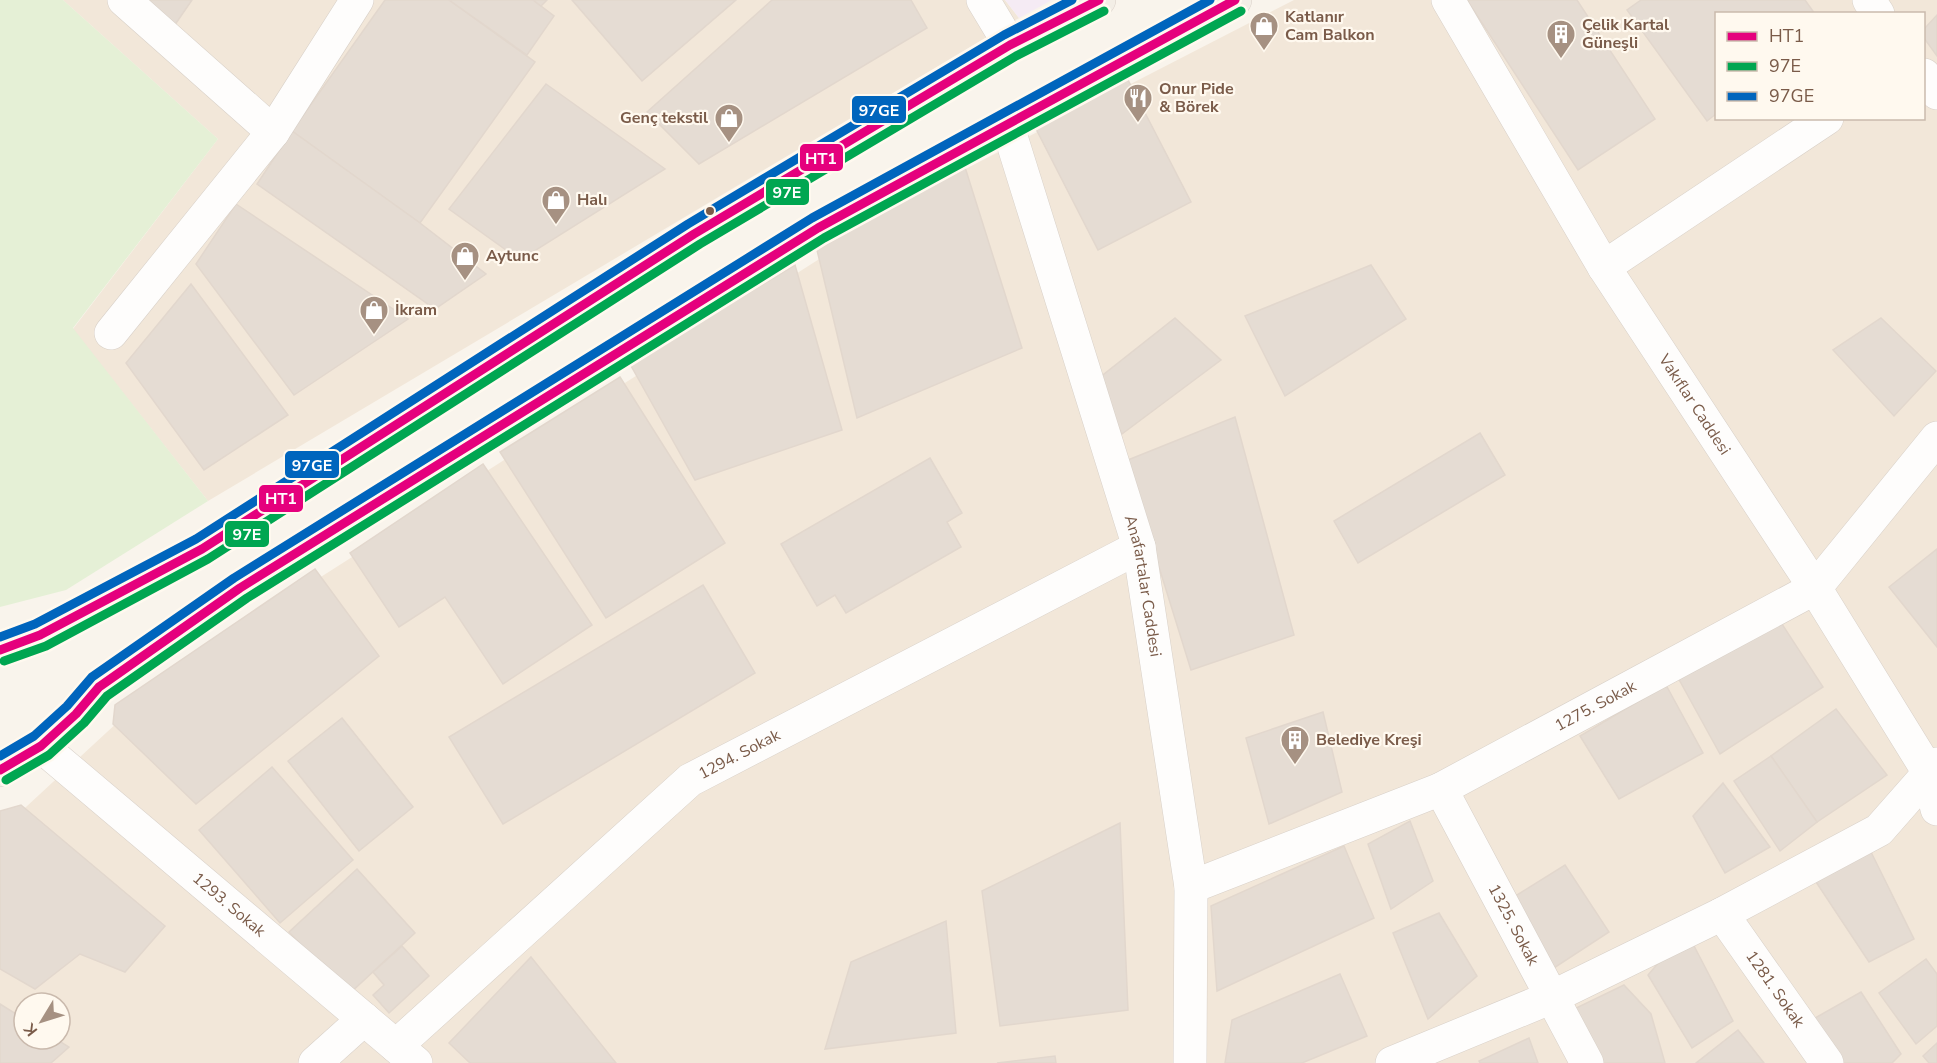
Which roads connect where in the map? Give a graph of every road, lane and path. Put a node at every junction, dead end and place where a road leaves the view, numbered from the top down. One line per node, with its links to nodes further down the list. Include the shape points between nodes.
1 (124, 0): 12 (street)
2 (357, 0): 12 (street)
3 (983, 0): 7 (street)
4 (1100, 0): 7 (main road)
5 (1234, 0): 11 (main road)
6 (1448, 0): 13 (street, Vakıflar Caddesi)
7 (1010, 45): 18 (main road, via 694,234 202,549 40,634)
8 (1925, 78): 9 (street)
9 (1937, 93)
10 (1824, 120): 13 (street)
11 (1008, 124): 16 (street, Anafartalar Caddesi); 19 (main road, via 818,228 240,588 99,687)
12 (273, 132): 14 (street)
13 (1605, 267): 17 (street, Vakıflar Caddesi)
14 (111, 333)
15 (1937, 438): 17 (street, 1275. Sokak)
16 (1139, 547): 24 (street, Anafartalar Caddesi); 28 (street, 1294. Sokak, via 690,780)
17 (1815, 588): 20 (street, Vakıflar Caddesi); 22 (street, 1275. Sokak)
18 (0, 650)
19 (41, 746): 21 (main road); 27 (street, 1293. Sokak)
20 (1932, 767): 23 (street, Vakıflar Caddesi); 25 (street, via 1879,830)
21 (0, 771)
22 (1441, 789): 24 (street, 1275. Sokak); 26 (street, 1325. Sokak)
23 (1937, 809)
24 (1191, 887): 30 (street, Anafartalar Caddesi)
25 (1722, 914): 26 (street); 33 (street, 1281. Sokak)
26 (1552, 997): 31 (street); 32 (street, 1325. Sokak)
27 (364, 1019): 28 (street, 1293. Sokak); 29 (street)
28 (406, 1054)
29 (315, 1063)
30 (1190, 1063)
31 (1392, 1063)
32 (1587, 1063)
33 (1827, 1063)

